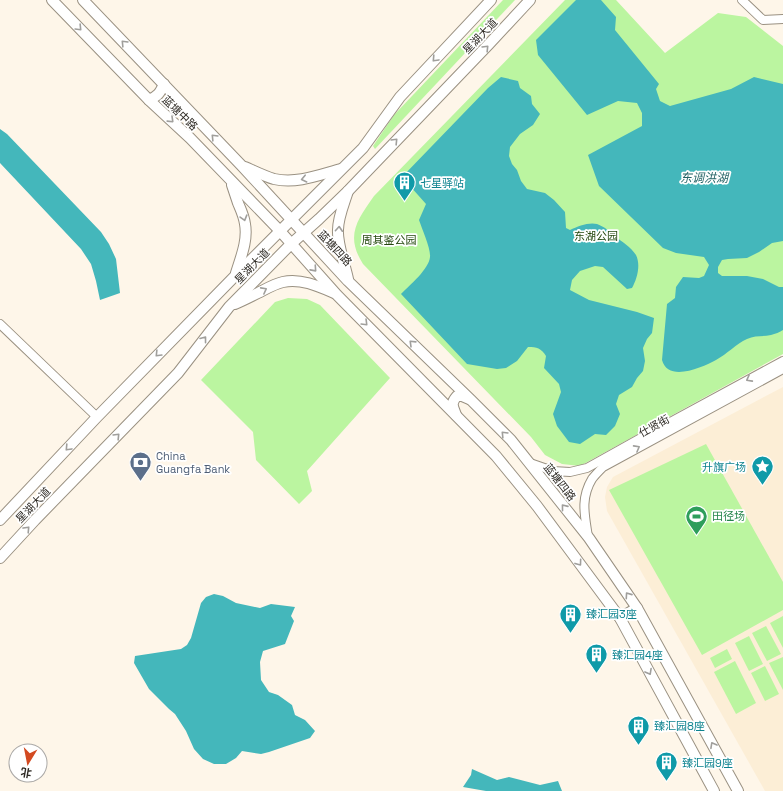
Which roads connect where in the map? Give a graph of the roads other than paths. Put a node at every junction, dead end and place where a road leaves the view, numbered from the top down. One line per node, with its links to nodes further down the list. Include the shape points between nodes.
1 (52, 0): 8 (main road, 蓝塘中路, one-way to 8)
2 (83, 0): 7 (main road, 蓝塘中路, one-way to 2)
3 (491, 0): 9 (main road, 星湖大道, one-way to 9, via 400,97)
4 (530, 0): 10 (main road, 星湖大道, one-way to 4)
5 (742, 0): 6 (street, via 762,20)
6 (783, 19)
7 (164, 84): 8 (main road, via 161,92); 11 (main road, 蓝塘中路, one-way to 7)
8 (149, 100): 13 (main road, 蓝塘中路, one-way to 13)
9 (363, 148): 10 (main road); 12 (main road, 星湖大道)
10 (376, 161): 14 (main road, 星湖大道)
11 (241, 165): 12 (main road, one-way to 11, via 292,181 272,178); 15 (main road, 蓝塘中路)
12 (342, 168): 15 (main road, 星湖大道)
13 (231, 181): 16 (main road, 蓝塘中路); 19 (main road, one-way to 19, via 243,214 246,232)
14 (349, 190): 17 (main road, 星湖大道); 20 (main road, one-way to 14, via 338,230)
15 (292, 219): 16 (main road, 星湖大道); 17 (main road, 蓝塘中路)
16 (280, 231): 18 (main road, 蓝塘中路); 19 (main road, 星湖大道)
17 (304, 233): 18 (main road, 星湖大道); 20 (main road, 蓝塘四路)
18 (291, 244): 21 (main road, one-way to 21); 22 (main road, 星湖大道)
19 (235, 276): 28 (main road, 星湖大道, one-way to 28)
20 (348, 281): 26 (main road, 蓝塘四路, one-way to 20)
21 (338, 295): 22 (main road, one-way to 21, via 275,284 293,281 318,286); 27 (main road, one-way to 27)
22 (229, 307): 32 (main road, 星湖大道, one-way to 22, via 178,373)
23 (0, 324): 28 (street)
24 (783, 361): 29 (street, one-way to 29, via 587,468 559,472)
25 (783, 369): 31 (street, 仕贤街, one-way to 25, via 584,511 586,492 593,478 603,467)
26 (471, 400): 27 (main road, via 457,396 452,404); 29 (main road, 蓝塘四路, one-way to 26, via 511,440)
27 (456, 415): 34 (main road, one-way to 34, via 496,456 537,506)
28 (97, 417): 30 (main road, 星湖大道, one-way to 30)
29 (530, 464): 31 (main road, 蓝塘四路, one-way to 29)
30 (0, 520)
31 (588, 538): 33 (main road, 蓝塘四路, one-way to 31)
32 (0, 558)
33 (637, 608): 34 (main road); 36 (main road, 蓝塘四路, one-way to 33)
34 (620, 618): 35 (main road, one-way to 35)
35 (714, 791)
36 (738, 791)

